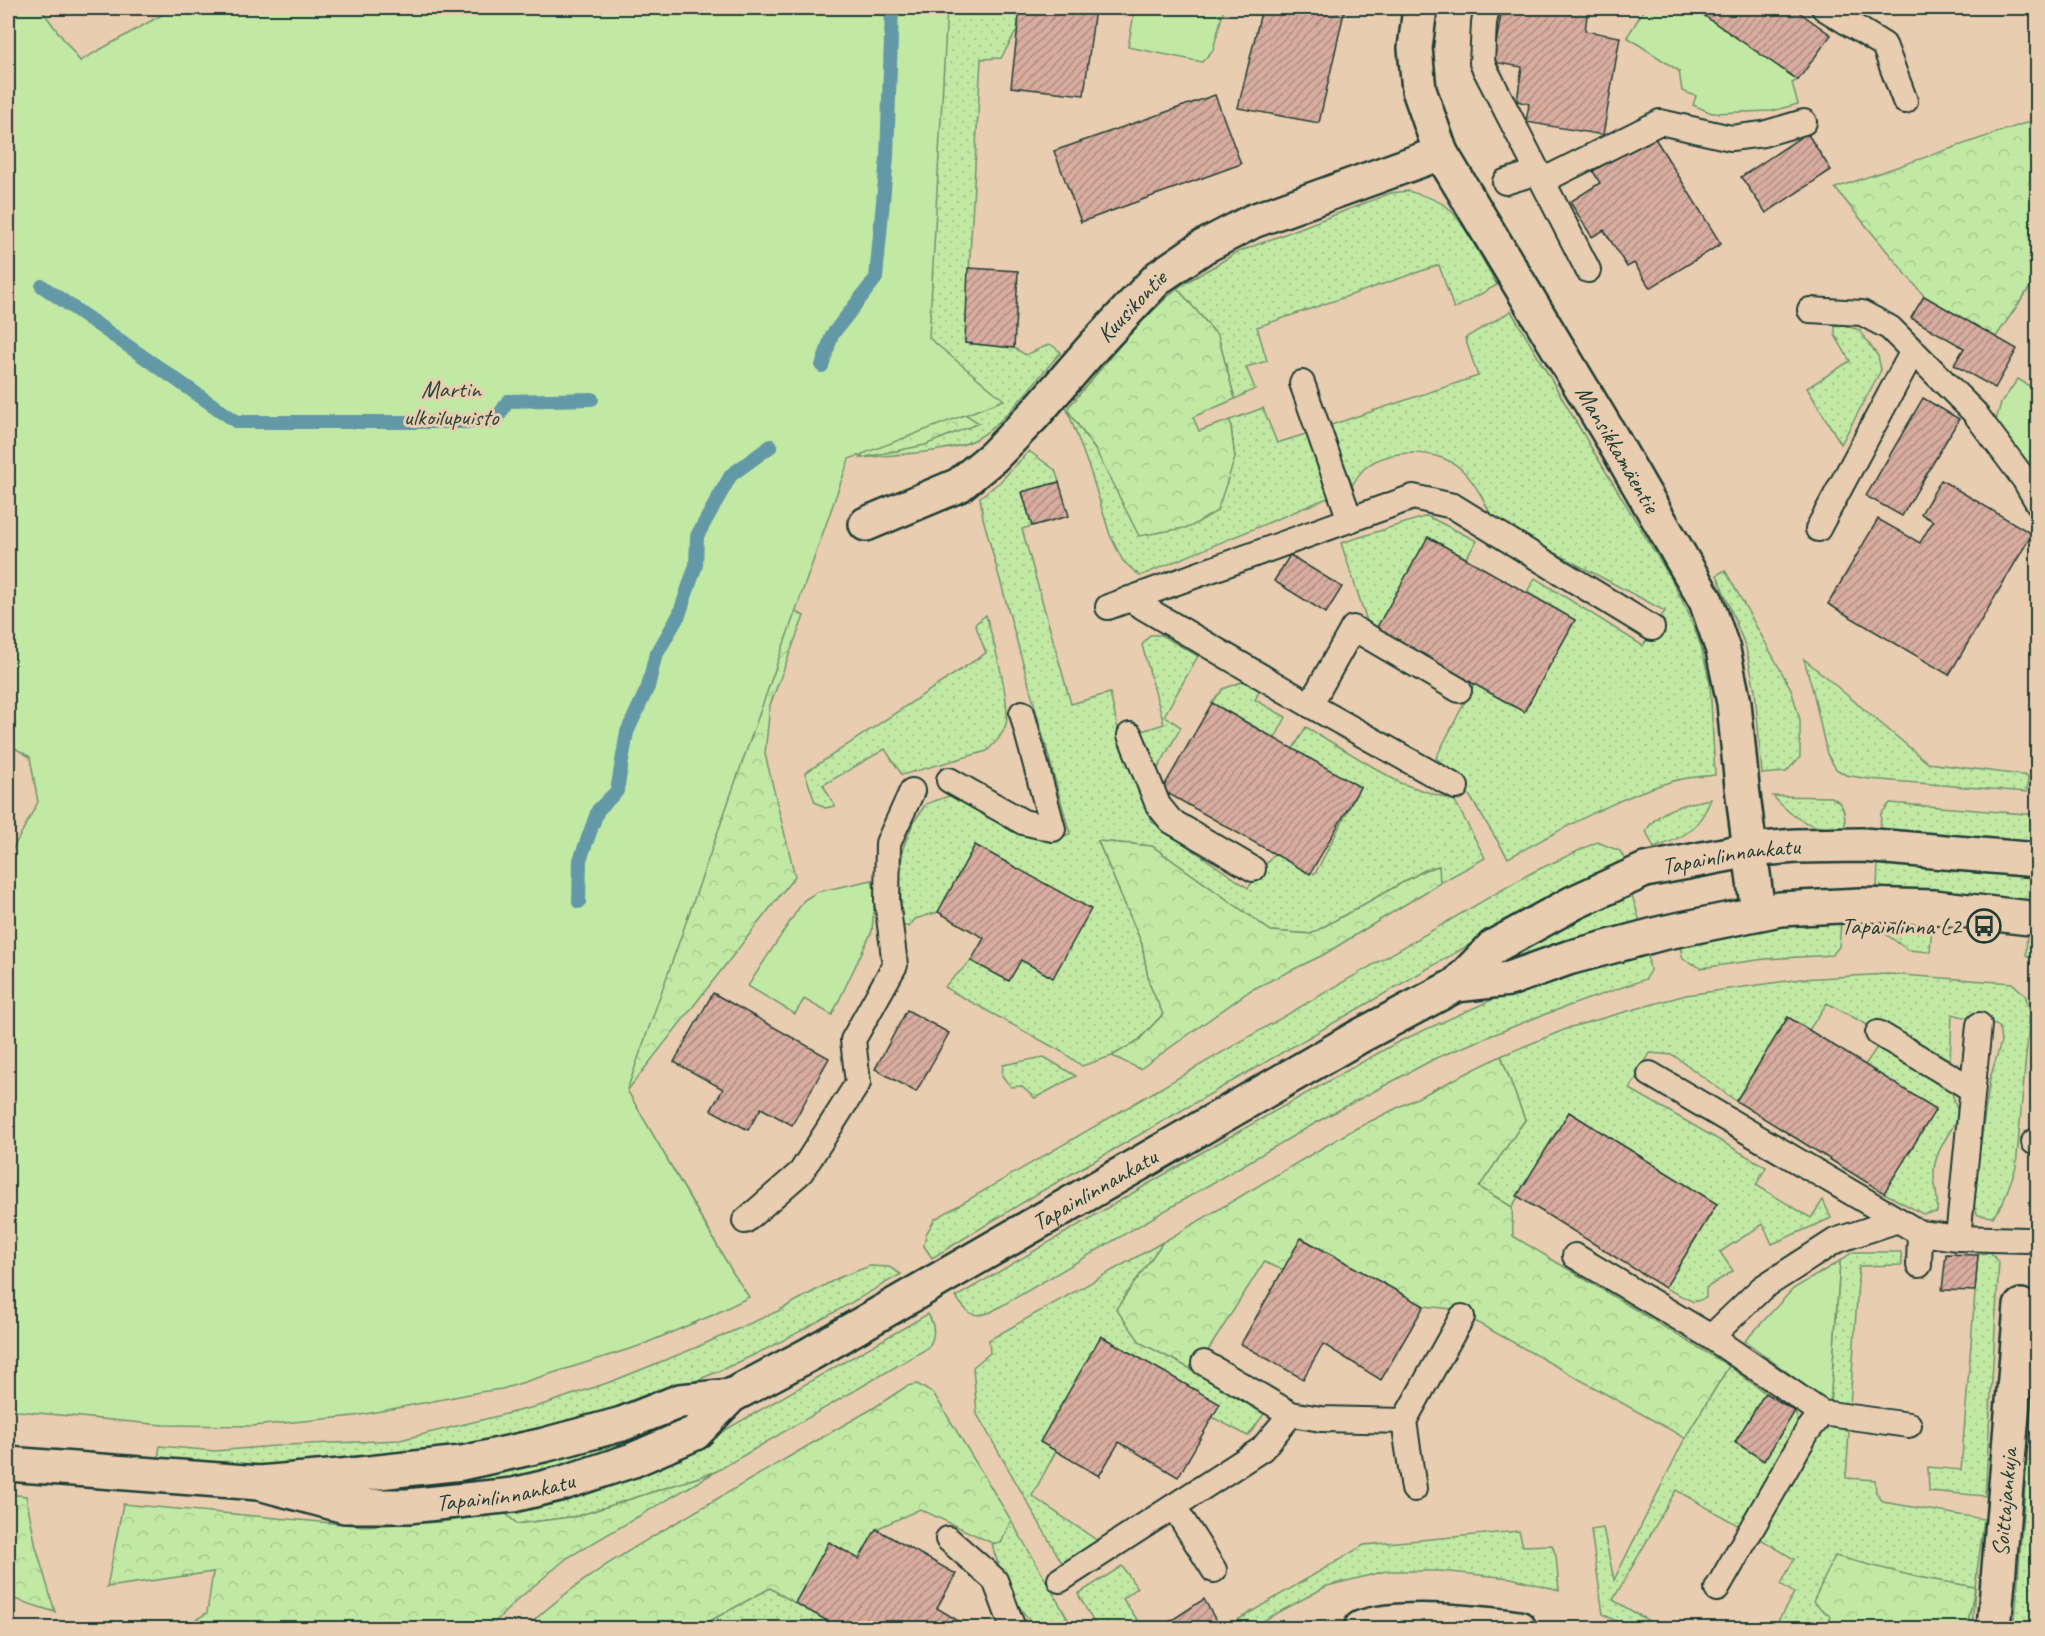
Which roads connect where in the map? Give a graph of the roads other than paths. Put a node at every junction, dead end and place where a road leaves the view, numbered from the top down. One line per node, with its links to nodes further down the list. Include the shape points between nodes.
1 (1420, 8): 6 (street, Mansikkamäentie, via 1415,48 1419,90)
2 (1487, 8): 7 (lane, via 1482,63)
3 (1824, 8): 4 (lane, via 1884,45)
4 (1905, 101)
5 (1804, 122): 7 (lane, via 1731,138 1659,122 1550,177)
6 (1441, 153): 15 (street, Kuusikontie, via 1253,221 1203,247 1159,277 1034,415 960,485); 25 (street, Mansikkamäentie, via 1706,601 1723,650 1734,703)
7 (1540, 176): 8 (lane, via 1531,174); 9 (lane)
8 (1505, 182)
9 (1588, 270)
10 (1810, 310): 11 (lane, via 1862,313 1890,328)
11 (1913, 351): 13 (lane, via 1974,412); 16 (lane)
12 (1302, 383): 14 (lane)
13 (2037, 503)
14 (1350, 520): 17 (lane, via 1413,497 1453,507); 19 (lane, via 1119,603)
15 (866, 524)
16 (1818, 529)
17 (1652, 628)
18 (1459, 690): 19 (lane, via 1353,628)
19 (1310, 705): 23 (lane)
20 (1022, 713): 22 (lane, via 1053,829 1023,822)
21 (1130, 735): 27 (lane, via 1158,805 1171,821)
22 (949, 780)
23 (1456, 788)
24 (912, 791): 36 (lane, via 888,843 887,901 895,965 853,1040 858,1083 801,1172)
25 (1750, 850): 26 (street, Tapainlinnankatu, via 1863,845); 28 (street, Mansikkamäentie); 30 (street, Tapainlinnankatu, via 1645,870 1583,898 1493,947)
26 (2037, 860)
27 (1254, 869)
28 (1758, 913): 29 (street, Tapainlinnankatu, via 1860,905); 30 (street, Tapainlinnankatu, via 1662,933 1568,958 1509,979)
29 (2037, 919)
30 (1456, 984): 50 (street, Tapainlinnankatu, via 731,1396 680,1401 622,1424 462,1463 259,1483)
31 (1978, 1025): 34 (lane)
32 (1878, 1034): 34 (lane)
33 (1650, 1074): 35 (lane)
34 (1972, 1089): 38 (lane)
35 (1898, 1220): 37 (lane); 44 (lane, via 1835,1241 1762,1288)
36 (745, 1221)
37 (1920, 1233): 38 (lane); 41 (lane)
38 (1958, 1238): 39 (lane)
39 (2026, 1240)
40 (1575, 1256): 44 (lane)
41 (1919, 1265)
42 (2021, 1306): 60 (street, Soittajankuja)
43 (1462, 1317): 48 (lane)
44 (1711, 1337): 46 (lane)
45 (1204, 1363): 47 (lane)
46 (1822, 1413): 49 (lane); 56 (lane, via 1807,1431)
47 (1291, 1414): 48 (lane, via 1321,1419); 52 (lane, via 1262,1449)
48 (1404, 1421): 51 (lane)
49 (1909, 1425)
50 (8, 1464)
51 (1414, 1489)
52 (1174, 1507): 54 (lane); 55 (lane)
53 (948, 1539): 57 (lane, via 995,1580)
54 (1214, 1570)
55 (1060, 1580)
56 (1717, 1589)
57 (1013, 1629)
58 (1361, 1629): 59 (street, via 1423,1621)
59 (1519, 1629)
60 (1994, 1629)

